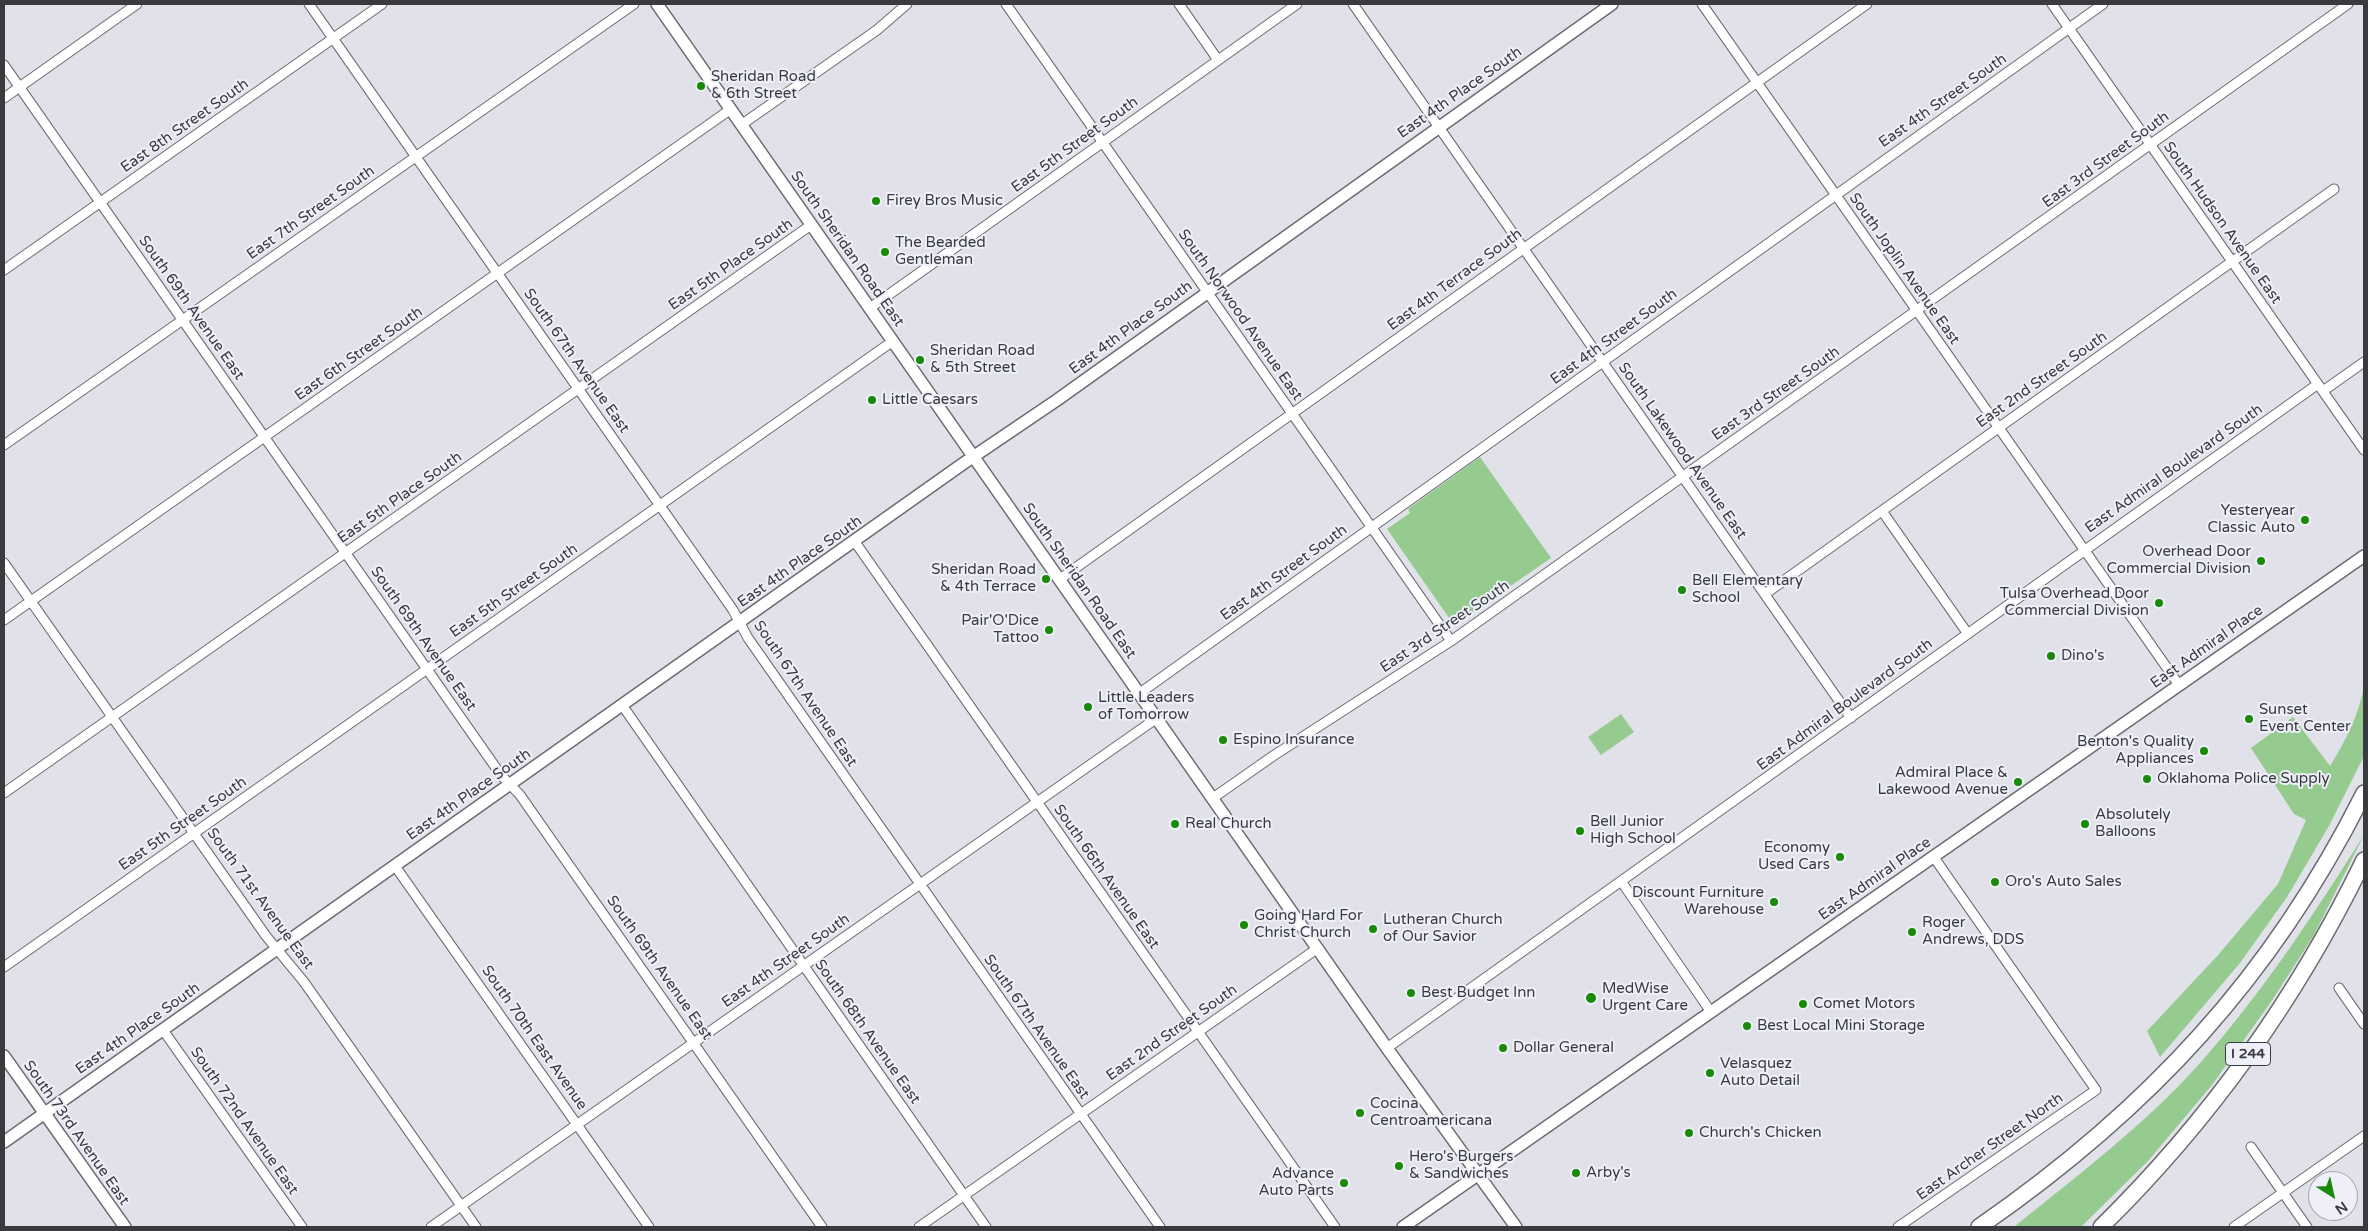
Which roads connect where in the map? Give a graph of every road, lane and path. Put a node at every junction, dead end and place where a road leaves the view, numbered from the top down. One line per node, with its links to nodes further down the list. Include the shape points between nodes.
1 (137, 4): 22 (street)
2 (309, 4): 18 (street, South 67th Avenue East)
3 (382, 4): 18 (street, East 8th Street South)
4 (634, 4): 29 (street, East 7th Street South)
5 (657, 4): 24 (main road, South Sheridan Road East)
6 (907, 4): 25 (street, via 877,30)
7 (1006, 4): 27 (street, South Norwood Avenue East)
8 (1179, 4): 19 (street)
9 (1297, 4): 19 (street, East 5th Street South)
10 (1353, 4): 26 (street, South Lakewood Avenue East)
11 (1612, 4): 26 (main road, East 4th Place South)
12 (1702, 4): 21 (street, South Joplin Avenue East)
13 (1867, 4): 21 (street, East 4th Terrace South)
14 (2052, 4): 17 (street, South Hudson Avenue East)
15 (2104, 4): 17 (street, East 4th Street South)
16 (2348, 4): 28 (street, East 3rd Street South)
17 (2069, 28): 28 (street, South Hudson Avenue East); 31 (street, East 4th Street South)
18 (333, 39): 29 (street, South 67th Avenue East); 32 (street, East 8th Street South)
19 (1218, 60): 27 (street, East 5th Street South)
20 (4, 65): 22 (street, South 69th Avenue East)
21 (1757, 83): 31 (street, South Joplin Avenue East); 34 (street, East 4th Terrace South)
22 (19, 87): 23 (street); 32 (street, South 69th Avenue East)
23 (4, 98)
24 (730, 109): 25 (main road, South Sheridan Road East); 37 (street, East 6th Street South)
25 (741, 124): 33 (main road, South Sheridan Road East)
26 (1440, 126): 34 (street, South Lakewood Avenue East); 38 (main road, East 4th Place South)
27 (1102, 142): 38 (street, South Norwood Avenue East); 39 (street, East 5th Street South)
28 (2150, 145): 35 (street, South Hudson Avenue East); 40 (street, East 3rd Street South)
29 (415, 157): 37 (street, South 67th Avenue East); 41 (street, East 7th Street South)
30 (2334, 190): 35 (street, East 2nd Street South)
31 (1835, 195): 40 (street, South Joplin Avenue East); 43 (street, East 4th Street South)
32 (100, 202): 36 (street, East 8th Street South); 41 (street, South 69th Avenue East)
33 (812, 225): 39 (main road, South Sheridan Road East); 45 (street, East 5th Place South)
34 (1524, 248): 43 (street, South Lakewood Avenue East); 47 (street, East 4th Terrace South)
35 (2232, 262): 46 (street, South Hudson Avenue East); 48 (street, East 2nd Street South)
36 (4, 270)
37 (498, 273): 45 (street, South 67th Avenue East); 49 (street, East 6th Street South)
38 (1207, 292): 47 (street, South Norwood Avenue East); 52 (main road, East 4th Place South)
39 (870, 308): 42 (main road, South Sheridan Road East)
40 (1917, 311): 48 (street, South Joplin Avenue East); 53 (street, East 3rd Street South)
41 (182, 320): 49 (street, South 69th Avenue East); 50 (street, East 7th Street South)
42 (893, 341): 52 (main road, South Sheridan Road East); 54 (street, East 5th Street South)
43 (1603, 362): 53 (street, South Lakewood Avenue East); 56 (street, East 4th Street South)
44 (2364, 362): 46 (street, East Admiral Boulevard South)
45 (578, 388): 54 (street, South 67th Avenue East); 59 (street, East 5th Place South)
46 (2321, 388): 51 (street, South Hudson Avenue East); 58 (street, East Admiral Boulevard South)
47 (1292, 414): 56 (street, South Norwood Avenue East); 62 (street, East 4th Terrace South)
48 (1998, 428): 55 (street, East 2nd Street South); 58 (street, South Joplin Avenue East)
49 (265, 437): 59 (street, South 69th Avenue East); 64 (street, East 6th Street South)
50 (4, 445)
51 (2364, 450)
52 (974, 457): 57 (main road, East 4th Place South); 62 (main road, South Sheridan Road East)
53 (1683, 476): 63 (street, South Lakewood Avenue East); 68 (street, East 3rd Street South)
54 (660, 506): 66 (street, South 67th Avenue East); 69 (street, East 5th Street South)
55 (1882, 511): 63 (street, East 2nd Street South); 67 (street)
56 (1371, 527): 68 (street, South Norwood Avenue East); 71 (street, East 4th Street South)
57 (855, 542): 66 (main road, East 4th Place South); 80 (street, South 66th Avenue East)
58 (2084, 551): 67 (street, East Admiral Boulevard South); 70 (street, South Joplin Avenue East)
59 (346, 553): 69 (street, South 69th Avenue East); 73 (street, East 5th Place South)
60 (2364, 556): 70 (main road, East Admiral Place)
61 (4, 564): 64 (street, South 71st Avenue East)
62 (1060, 579): 71 (main road, South Sheridan Road East)
63 (1766, 594): 75 (street, South Lakewood Avenue East)
64 (31, 601): 65 (street, East 6th Street South); 73 (street, South 71st Avenue East)
65 (4, 620)
66 (740, 623): 72 (main road, East 4th Place South); 86 (street, South 67th Avenue East)
67 (1968, 634): 75 (street, East Admiral Boulevard South)
68 (1451, 641): 79 (street, East 3rd Street South)
69 (427, 669): 76 (street, South 69th Avenue East); 81 (street, East 5th Street South)
70 (2179, 685): 82 (main road, East Admiral Place)
71 (1140, 693): 74 (main road, South Sheridan Road East)
72 (622, 705): 76 (main road, East 4th Place South); 89 (street, South 68th Avenue East)
73 (112, 716): 77 (street, East 5th Place South); 81 (street, South 71st Avenue East)
74 (1157, 718): 79 (main road, South Sheridan Road East); 80 (street, East 4th Street South)
75 (1851, 718): 85 (street, East Admiral Boulevard South)
76 (511, 784): 84 (main road, East 4th Place South); 96 (street, South 69th Avenue East)
77 (4, 793)
78 (2364, 793): 109 (highway, via 2308,894 2225,1009 2138,1101 2082,1150)
79 (1213, 798): 87 (main road, South Sheridan Road East)
80 (1036, 802): 86 (street, East 4th Street South); 95 (street, South 66th Avenue East)
81 (194, 833): 88 (street, South 71st Avenue East); 90 (street, East 5th Street South)
82 (1934, 856): 92 (main road, East Admiral Place); 122 (street, East Archer Street North, via 2096,1090)
83 (2364, 860): 123 (highway, I 244, via 2321,944 2244,1059 2168,1157)
84 (395, 866): 88 (main road, East 4th Place South); 101 (street, South 70th East Avenue)
85 (1621, 881): 92 (street); 97 (street, East Admiral Boulevard South)
86 (920, 884): 89 (street, East 4th Street South); 100 (street, South 67th Avenue East)
87 (1318, 948): 95 (street, East 2nd Street South); 97 (main road, South Sheridan Road East)
88 (278, 949): 94 (main road, East 4th Place South); 108 (street, South 71st Avenue East)
89 (803, 965): 96 (street, East 4th Street South); 107 (street, South 68th Avenue East)
90 (4, 967)
91 (2339, 988): 93 (street)
92 (1711, 1012): 105 (main road, East Admiral Place)
93 (2364, 1024)
94 (163, 1030): 99 (main road, East 4th Place South); 111 (street, South 72nd Avenue East)
95 (1197, 1032): 100 (street, East 2nd Street South); 119 (street, South 66th Avenue East)
96 (695, 1043): 101 (street, East 4th Street South); 115 (street, South 69th Avenue East)
97 (1387, 1048): 105 (main road, South Sheridan Road East)
98 (4, 1056): 99 (main road, South 73rd Avenue East)
99 (44, 1114): 103 (main road, East 4th Place South); 110 (main road, South 73rd Avenue East)
100 (1080, 1114): 107 (street, East 2nd Street South); 118 (street, South 67th Avenue East)
101 (577, 1124): 108 (street, East 4th Street South); 114 (street, South 70th East Avenue)
102 (2364, 1136): 106 (street)
103 (4, 1142)
104 (2251, 1147): 106 (street)
105 (1478, 1174): 120 (main road, East Admiral Place); 121 (main road, South Sheridan Road East)
106 (2283, 1193): 124 (street); 125 (street)
107 (964, 1196): 116 (street, East 2nd Street South); 117 (street, South 68th Avenue East)
108 (461, 1206): 112 (street, East 4th Street South); 113 (street, South 71st Avenue East)
109 (1982, 1225)
110 (125, 1227)
111 (302, 1227)
112 (431, 1227)
113 (476, 1227)
114 (649, 1227)
115 (822, 1227)
116 (919, 1227)
117 (986, 1227)
118 (1160, 1227)
119 (1335, 1227)
120 (1403, 1227)
121 (1516, 1227)
122 (1898, 1227)
123 (2102, 1227)
124 (2234, 1227)
125 (2307, 1227)

